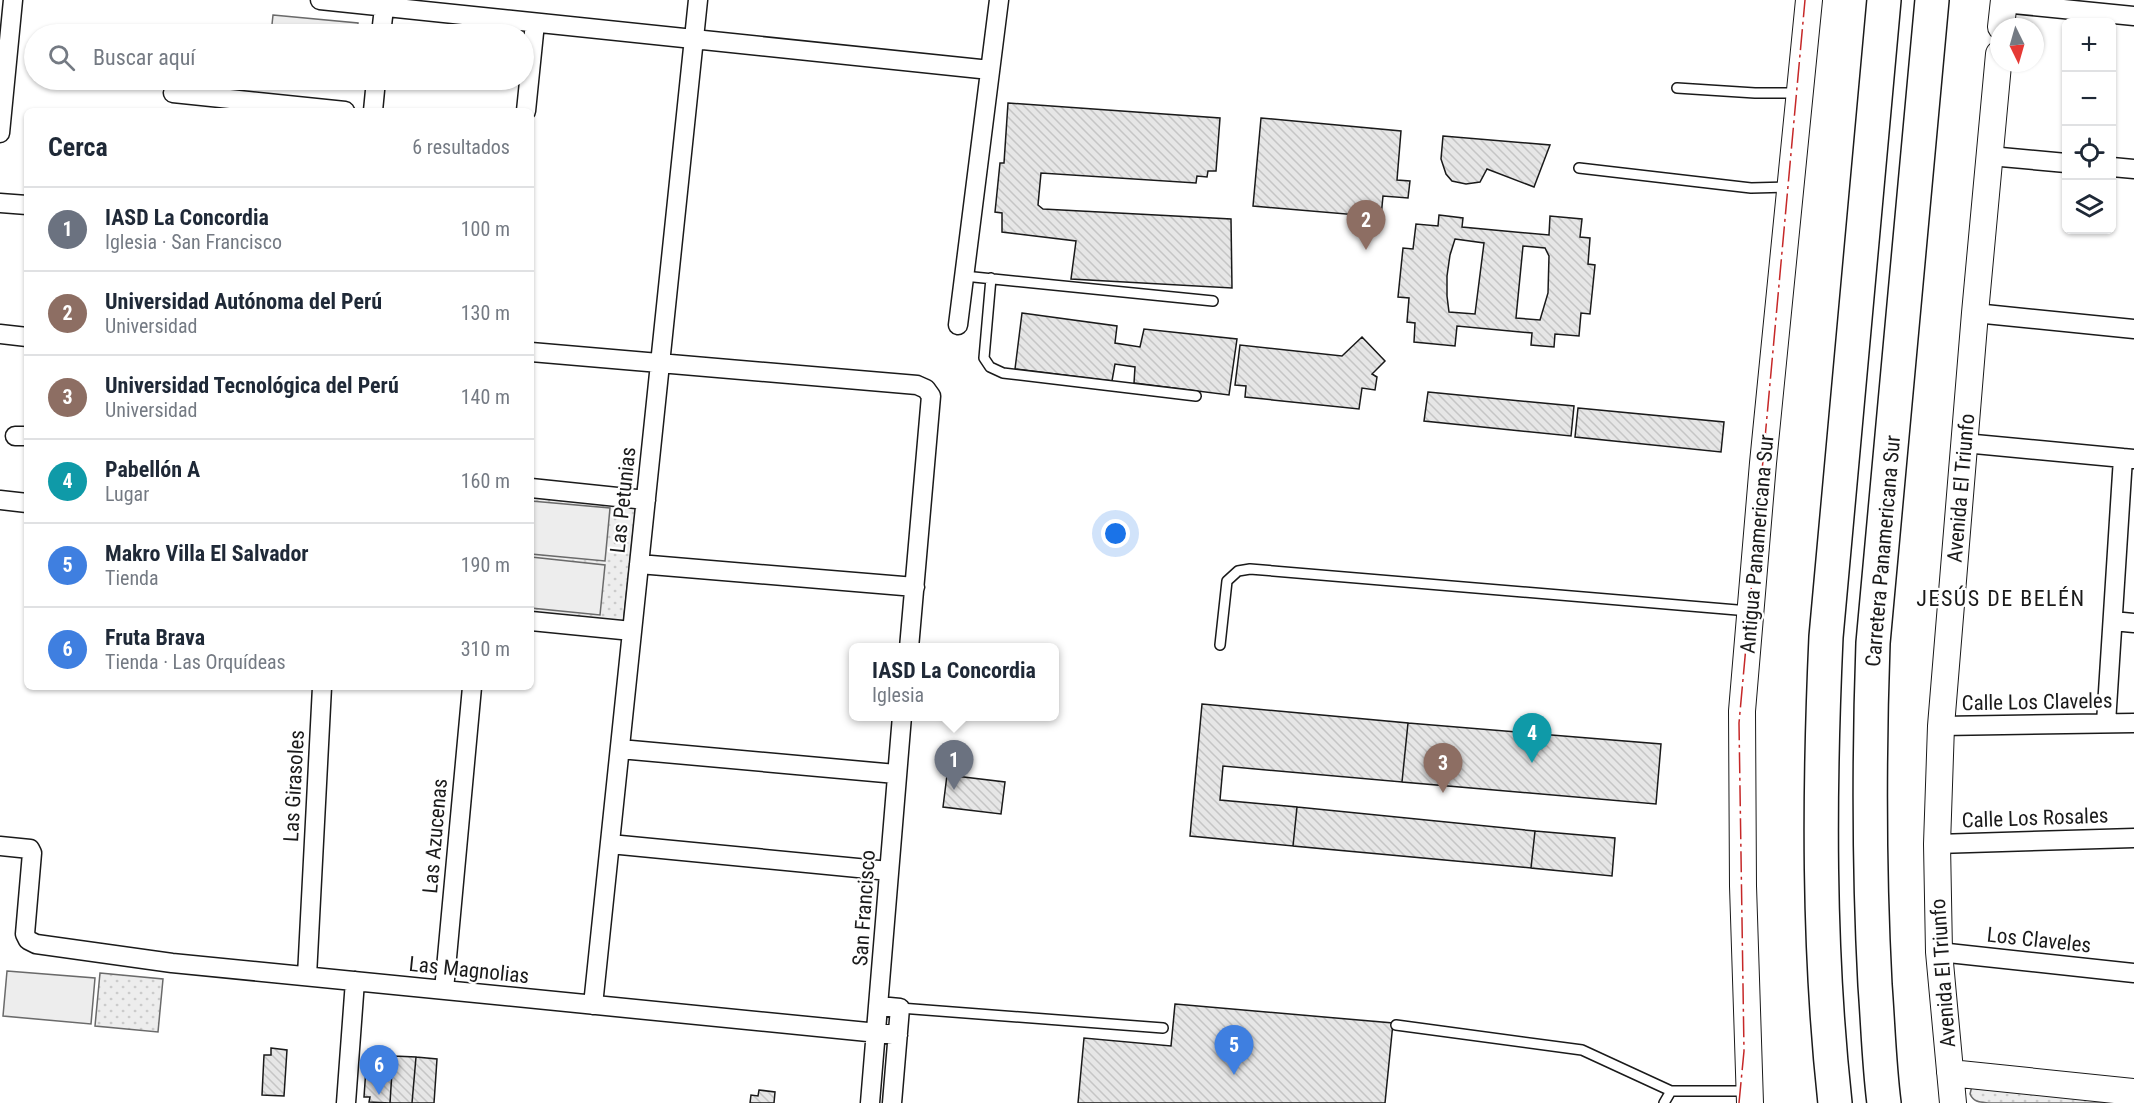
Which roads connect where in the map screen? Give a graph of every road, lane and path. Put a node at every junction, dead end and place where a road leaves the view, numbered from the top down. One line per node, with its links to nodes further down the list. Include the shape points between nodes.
1 (13, 0): 15 (street)
2 (320, 0): 8 (street)
3 (698, 0): 14 (street, Las Petunias)
4 (999, 0): 16 (street)
5 (1809, 0): 22 (main road, Antigua Panamericana Sur)
6 (1884, 0): 95 (highway, via 1821,743 1826,989)
7 (1932, 0): 96 (highway, Carretera Panamericana Sur, via 1873,643 1870,855)
8 (384, 8): 11 (street); 12 (street)
9 (2003, 10): 10 (street)
10 (2134, 16)
11 (535, 23): 13 (street); 14 (street)
12 (382, 24)
13 (534, 33)
14 (694, 40): 16 (street); 44 (street, Las Petunias)
15 (4, 57): 26 (street)
16 (990, 70): 35 (street)
17 (1997, 72): 27 (main road, Avenida El Triunfo)
18 (1677, 88): 22 (lane)
19 (375, 90): 24 (street)
20 (528, 90): 25 (street)
21 (173, 93): 23 (street)
22 (1800, 93): 32 (main road, Antigua Panamericana Sur)
23 (316, 108)
24 (373, 108)
25 (526, 108)
26 (0, 133)
27 (1990, 156): 28 (street); 38 (main road, Avenida El Triunfo)
28 (2062, 163)
29 (2116, 167): 31 (street)
30 (1579, 168): 32 (lane, via 1751,188)
31 (2134, 169)
32 (1792, 187): 55 (main road, Antigua Panamericana Sur)
33 (0, 203): 34 (street)
34 (24, 205)
35 (964, 276): 36 (lane); 39 (street)
36 (991, 278): 37 (lane); 45 (lane, via 984,358 990,367 1003,373)
37 (1213, 302)
38 (1975, 313): 40 (street); 46 (main road, Avenida El Triunfo)
39 (958, 326)
40 (2134, 329)
41 (0, 334): 42 (street)
42 (24, 337)
43 (534, 352): 44 (street)
44 (660, 363): 50 (street, Las Petunias); 54 (street, via 916,385 926,389 931,396)
45 (1196, 396)
46 (1964, 443): 47 (street); 67 (main road, Avenida El Triunfo)
47 (2129, 459): 52 (street)
48 (534, 488): 50 (street)
49 (0, 500): 51 (street)
50 (646, 500): 53 (street, Las Petunias)
51 (24, 503)
52 (2126, 559): 57 (street)
53 (639, 564): 54 (street); 59 (street, Las Petunias)
54 (915, 587): 60 (street)
55 (1751, 611): 61 (lane, via 1250,569 1238,571 1227,581); 90 (main road, Antigua Panamericana Sur, via 1742,711)
56 (534, 621): 59 (street)
57 (2113, 621): 58 (street); 65 (street)
58 (2134, 623)
59 (632, 631): 68 (street, Las Petunias)
60 (909, 643)
61 (1220, 645)
62 (322, 690): 77 (street, Las Girasoles)
63 (472, 690): 79 (street, Las Azucenas)
64 (902, 721): 69 (street, San Francisco)
65 (2106, 723): 66 (street, Calle Los Claveles); 67 (street, Calle Los Claveles)
66 (2134, 723)
67 (1941, 726): 72 (main road, Avenida El Triunfo)
68 (620, 749): 69 (street); 71 (street, Las Petunias)
69 (896, 774): 74 (street, San Francisco)
70 (2134, 838): 72 (street, Calle Los Rosales)
71 (610, 844): 74 (street); 80 (street, Las Petunias)
72 (1937, 844): 75 (main road, Avenida El Triunfo)
73 (0, 846): 77 (street, Las Magnolias, via 30,849 32,853 25,934 36,944)
74 (889, 871): 81 (street, San Francisco)
75 (1939, 952): 76 (street, Los Claveles); 87 (main road, Avenida El Triunfo)
76 (2134, 973)
77 (307, 976): 78 (street, Las Magnolias)
78 (355, 981): 79 (street, Las Magnolias); 91 (street)
79 (444, 990): 80 (street, Las Magnolias)
80 (593, 1005): 85 (street, Las Magnolias)
81 (879, 1006): 82 (street); 85 (street, San Francisco)
82 (900, 1008): 84 (lane); 86 (street)
83 (1396, 1024): 88 (lane, via 1582,1050)
84 (1163, 1028)
85 (877, 1033): 86 (street, Las Magnolias); 92 (street, San Francisco)
86 (898, 1035): 93 (street)
87 (1950, 1072): 89 (main road); 97 (main road, Avenida El Triunfo)
88 (1671, 1091): 90 (lane); 94 (lane)
89 (2134, 1092)
90 (1750, 1100)
91 (346, 1103)
92 (870, 1103)
93 (892, 1103)
94 (1664, 1103)
95 (1835, 1103)
96 (1884, 1103)
97 (1953, 1103)

